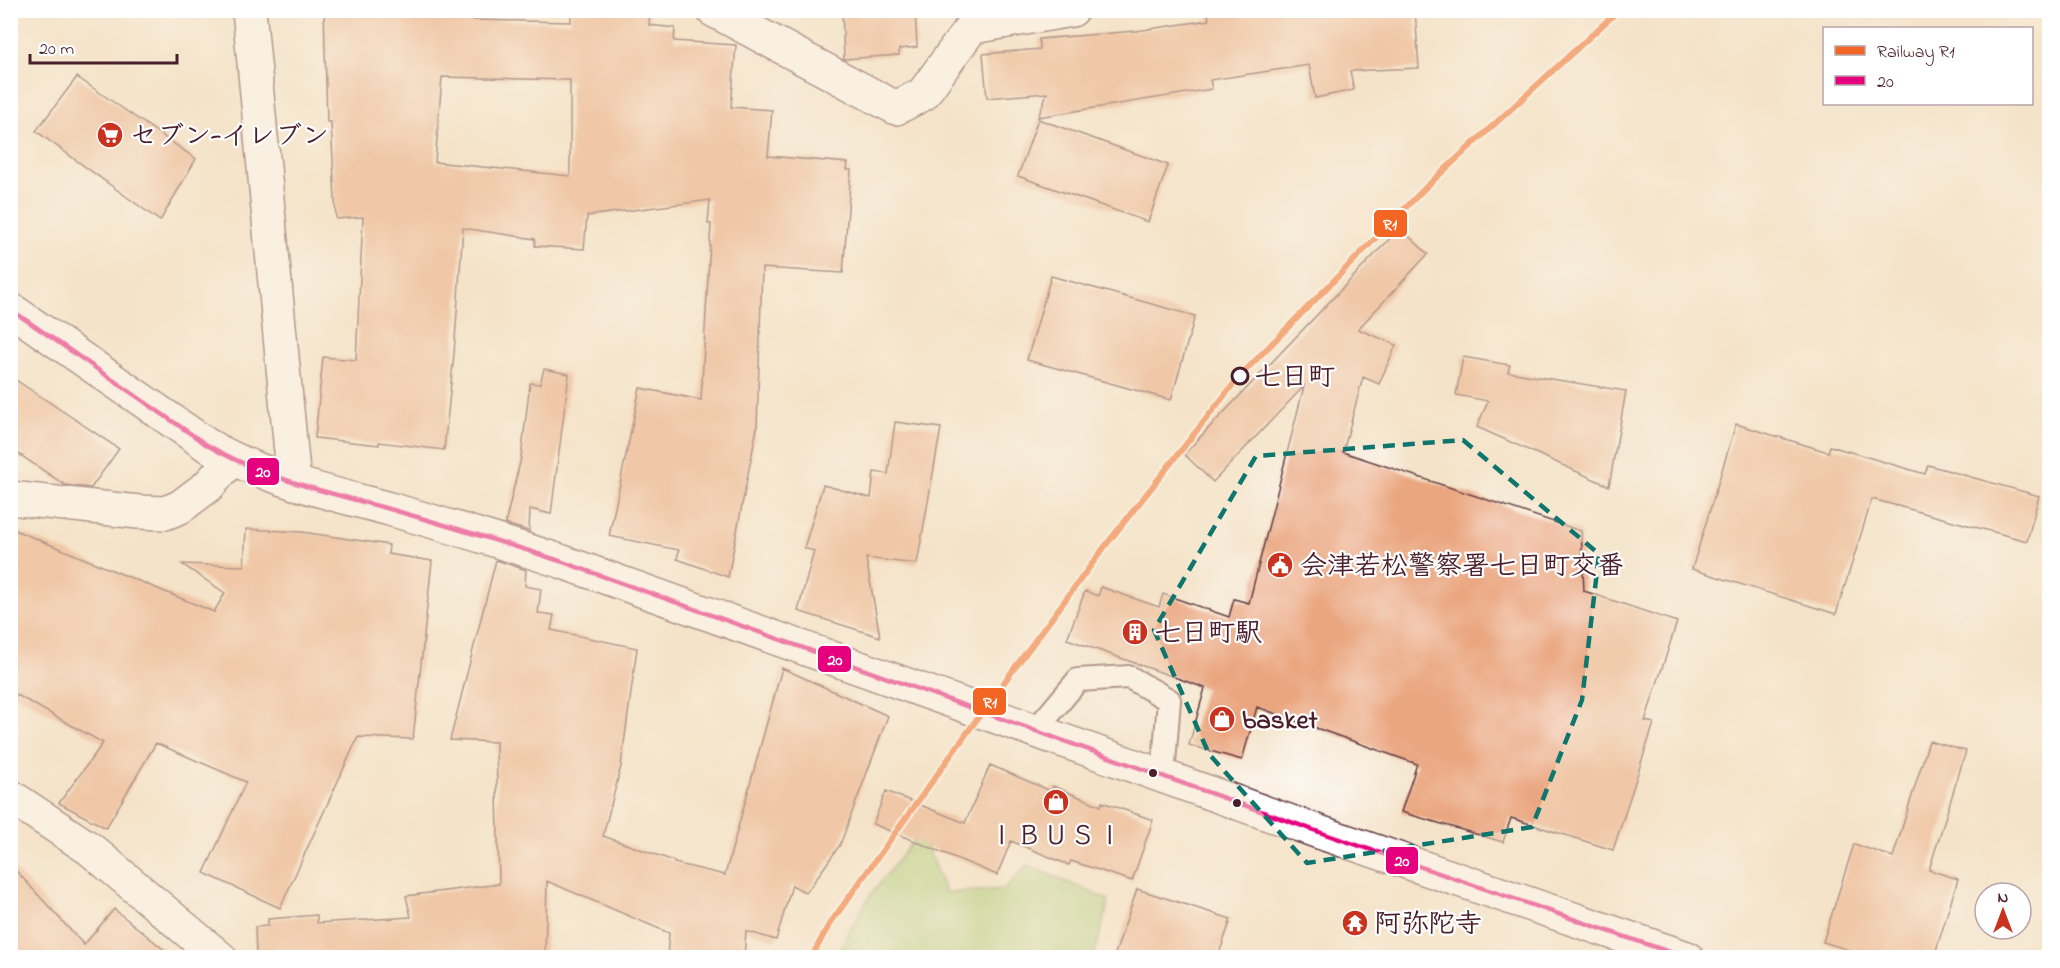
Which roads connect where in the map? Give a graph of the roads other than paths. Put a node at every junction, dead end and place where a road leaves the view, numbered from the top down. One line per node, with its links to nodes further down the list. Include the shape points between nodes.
1 (249, 10): 7 (main road)
2 (713, 10): 4 (main road, via 896,108 923,94)
3 (1072, 10): 4 (main road)
4 (978, 19)
5 (10, 309): 6 (main road)
6 (232, 459): 7 (main road); 8 (main road, via 208,486 165,513)
7 (294, 483): 9 (main road, via 489,537)
8 (10, 498)
9 (1035, 731): 10 (main road); 10 (lane, via 1078,680 1129,677 1169,700)
10 (1163, 776): 12 (main road)
11 (10, 796): 13 (main road, via 90,849)
12 (1648, 951): 14 (main road)
13 (220, 957)
14 (1687, 957)

